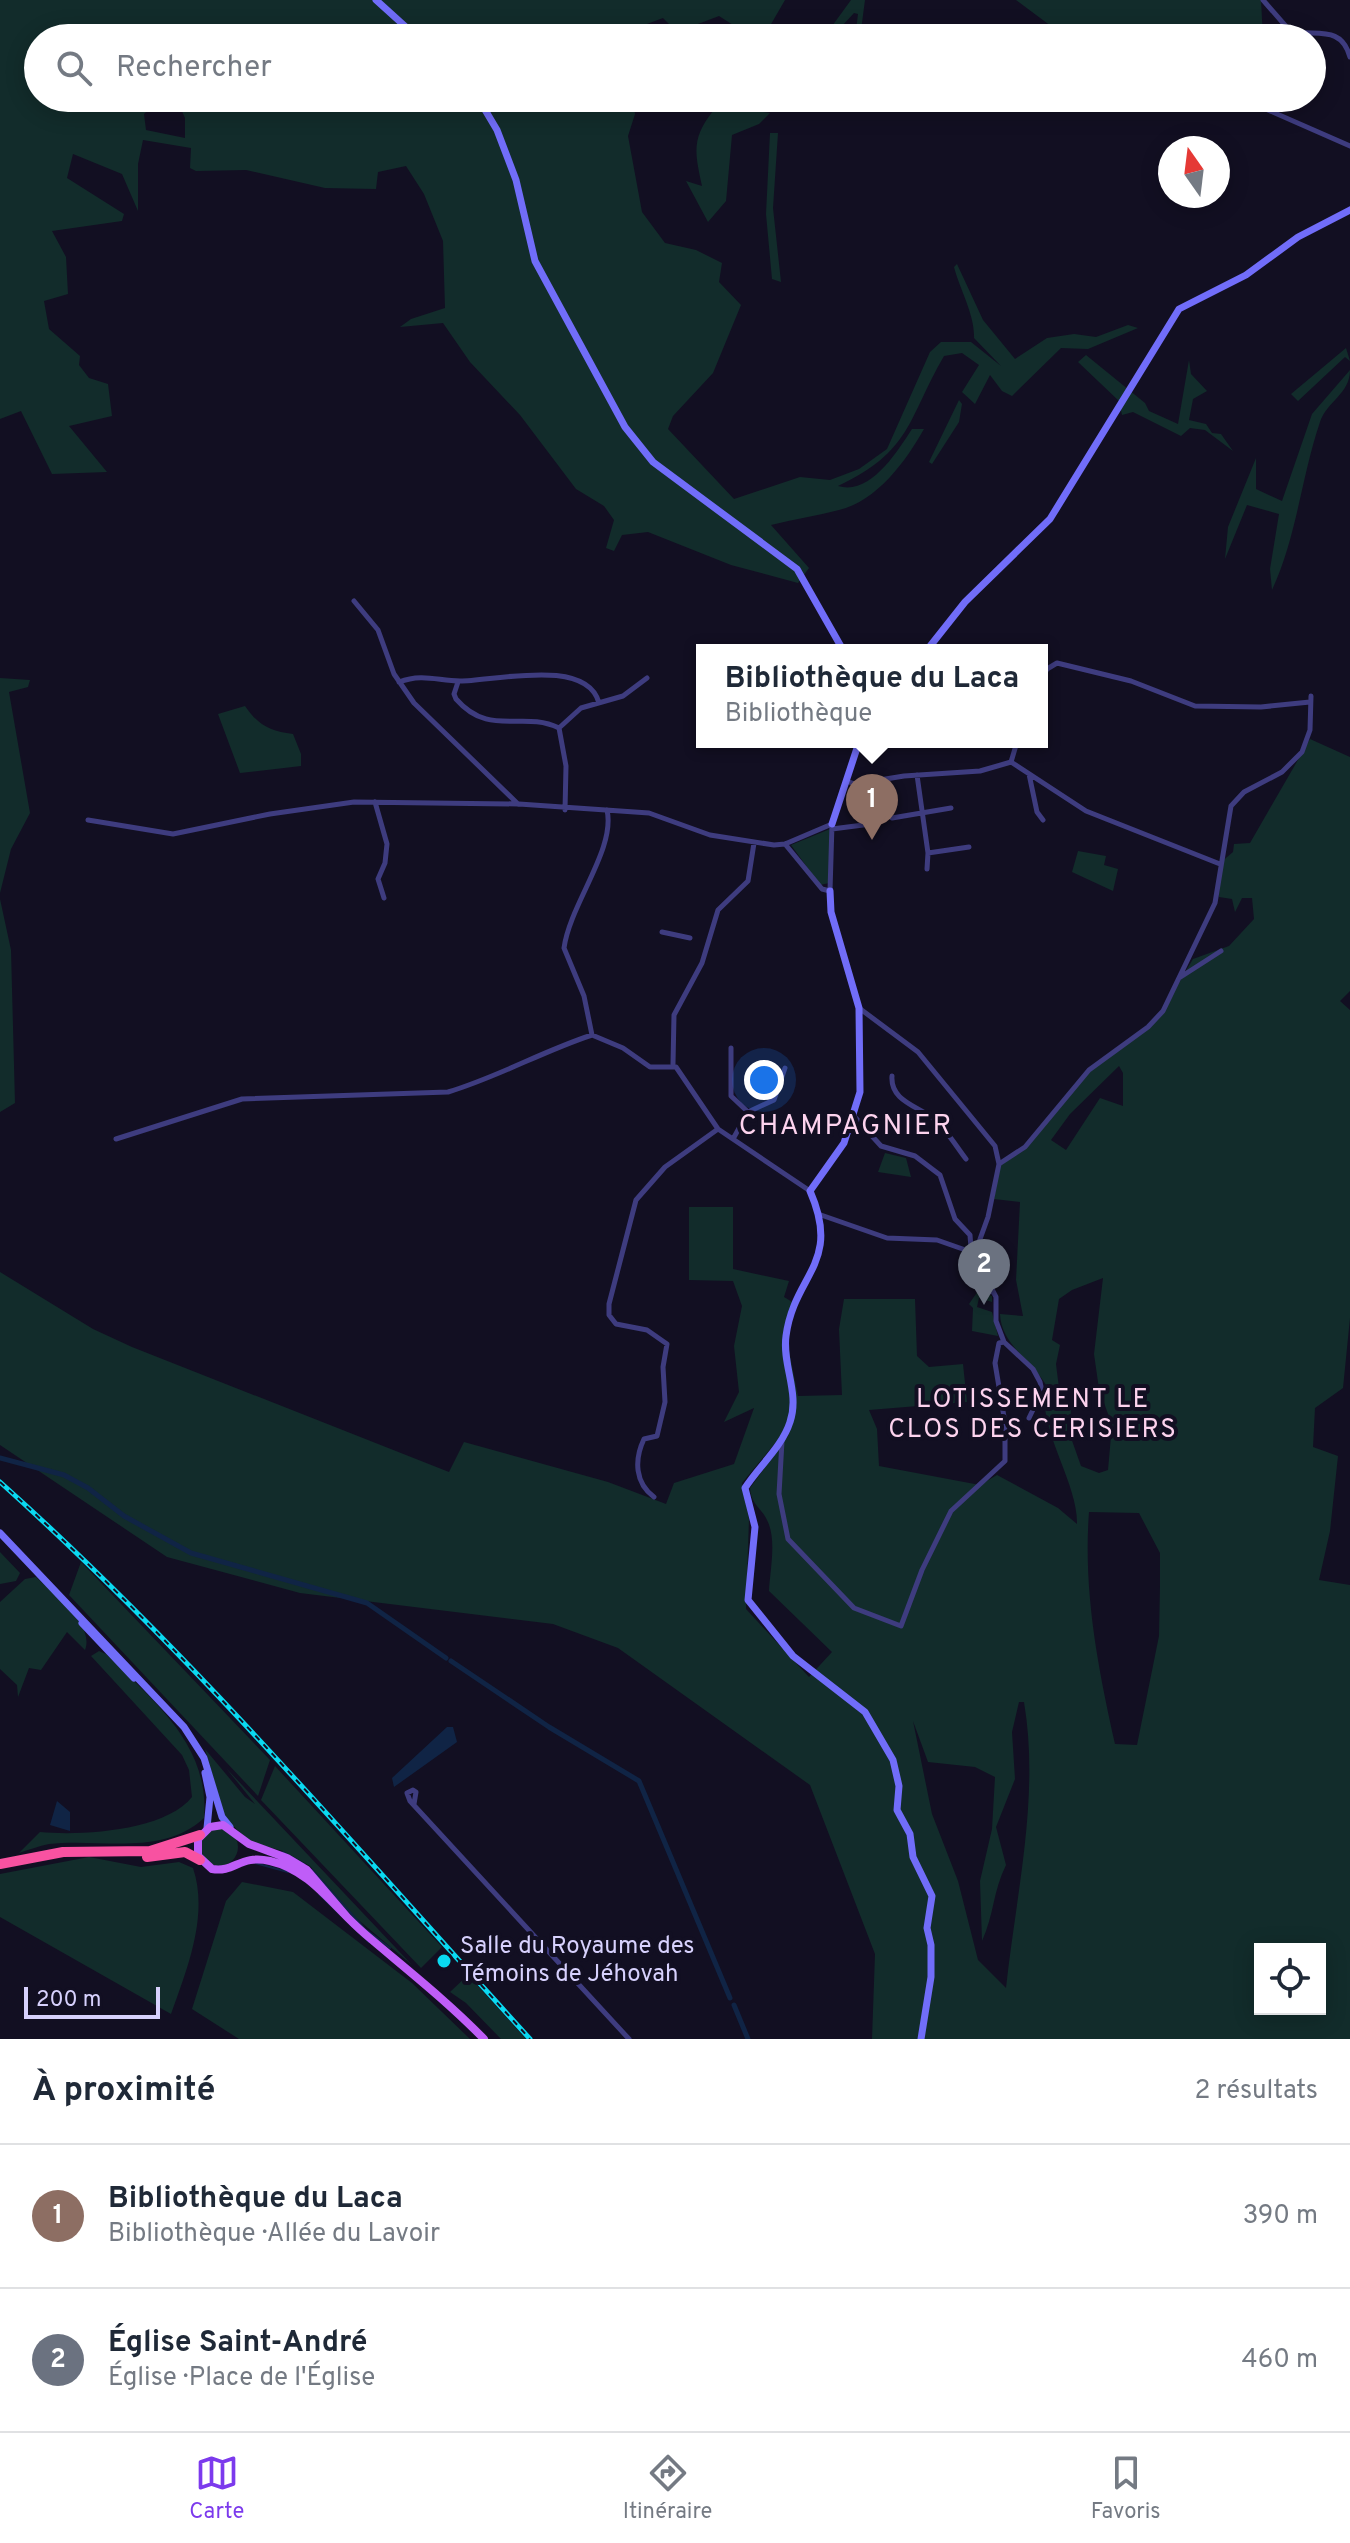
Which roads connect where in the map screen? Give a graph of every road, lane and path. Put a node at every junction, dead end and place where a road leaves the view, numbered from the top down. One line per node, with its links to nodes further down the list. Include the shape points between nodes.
1 (376, 0): 3 (street)
2 (1263, 0): 4 (street)
3 (403, 24)
4 (1284, 24)
5 (1326, 35): 6 (street, via 1343,41)
6 (1350, 57)
7 (486, 112): 12 (street, via 516,180 535,261 625,427 653,462 797,569)
8 (1273, 112): 9 (street)
9 (1350, 146)
10 (1350, 210): 13 (street, via 1298,237 1246,275 1179,309 1050,519 965,602)
11 (354, 601): 16 (street, via 378,630)
12 (840, 644)
13 (932, 644)
14 (1048, 668): 41 (street, via 1057,663 1131,681 1195,706 1261,707 1311,699 1310,730 1302,752 1231,806)
15 (647, 678): 18 (street, via 623,696)
16 (399, 682): 17 (street, via 424,675); 27 (street, via 414,703)
17 (458, 682): 18 (street, via 522,675 573,679 596,691); 19 (street, via 456,699 483,719 548,722)
18 (599, 703): 19 (street, via 581,708)
19 (559, 728): 29 (street, via 565,753)
20 (857, 748): 25 (street)
21 (1015, 748): 22 (street)
22 (1011, 762): 23 (street); 24 (street, via 995,769)
23 (1028, 773): 34 (street); 41 (street, via 1086,811)
24 (917, 775): 25 (street); 31 (street)
25 (846, 781): 36 (street)
26 (375, 802): 27 (street); 33 (street, via 270,814 173,834); 44 (street, via 387,844 378,879)
27 (519, 804): 29 (street)
28 (951, 808): 31 (street)
29 (565, 810): 30 (street)
30 (607, 810): 37 (street, via 649,813 710,835); 50 (street, via 610,834 587,879 564,948 584,996)
31 (923, 814): 32 (street); 40 (street)
32 (892, 818)
33 (88, 820)
34 (1043, 820)
35 (871, 824): 36 (street)
36 (832, 826): 38 (street); 43 (street)
37 (754, 843): 38 (street); 52 (street, via 748,881 718,910 702,963 674,1015)
38 (785, 844): 43 (street, via 822,889)
39 (969, 847): 40 (street)
40 (928, 853): 42 (street)
41 (1220, 864): 48 (street, via 1211,912)
42 (927, 869)
43 (830, 891): 49 (street)
44 (384, 898)
45 (662, 932): 46 (street)
46 (690, 938)
47 (1221, 951): 48 (street)
48 (1178, 978): 61 (street, via 1157,1018 1095,1064 1025,1147)
49 (859, 1008): 56 (street, via 860,1092); 61 (street, via 918,1052 993,1143)
50 (592, 1035): 52 (street, via 650,1067); 58 (street, via 448,1092 242,1099)
51 (731, 1048): 55 (street, via 731,1096)
52 (673, 1064): 57 (street)
53 (785, 1068): 55 (street, via 774,1100)
54 (892, 1076): 60 (street, via 898,1094 933,1118)
55 (748, 1112): 59 (street)
56 (853, 1115): 62 (street, via 844,1143); 64 (street, via 881,1146 930,1164 940,1175 955,1219)
57 (718, 1129): 59 (street); 71 (street, via 665,1167 633,1204 609,1315 616,1324 648,1332 667,1344 662,1419 657,1436 641,1444 636,1473 641,1487)
58 (116, 1139)
59 (733, 1139): 62 (street)
60 (966, 1159)
61 (999, 1164): 64 (street, via 988,1217)
62 (810, 1191): 63 (street)
63 (821, 1215): 65 (street, via 887,1238 937,1240); 70 (street, via 817,1256 786,1333 794,1404)
64 (974, 1240): 65 (street)
65 (975, 1253): 66 (street)
66 (988, 1280): 67 (street); 67 (street, via 980,1290)
67 (993, 1292): 68 (street)
68 (1004, 1342): 69 (street, via 1040,1382 1039,1401); 70 (street, via 999,1343 995,1363 1005,1461 951,1511 901,1626 854,1608 788,1539 779,1494)
69 (1029, 1418)
70 (783, 1439): 85 (street, via 745,1488 755,1527 748,1600 793,1656 865,1712 893,1760 897,1810 932,1896 927,1928 931,1977)
71 (654, 1497)
72 (0, 1533): 73 (street)
73 (194, 1741): 75 (street); 76 (street, via 210,1797)
74 (414, 1804): 84 (street)
75 (230, 1827): 76 (main road); 77 (main road)
76 (204, 1832): 78 (highway, via 150,1851); 79 (main road, via 196,1847)
77 (239, 1837): 80 (main road); 82 (main road, via 307,1870)
78 (97, 1852): 79 (highway, via 149,1857 185,1852); 81 (highway, via 63,1852)
79 (200, 1860): 80 (main road, via 220,1870)
80 (238, 1861): 82 (main road, via 260,1859 291,1869)
81 (0, 1864)
82 (348, 1918): 83 (main road, via 431,1985)
83 (484, 2039)
84 (629, 2039)
85 (921, 2039)

